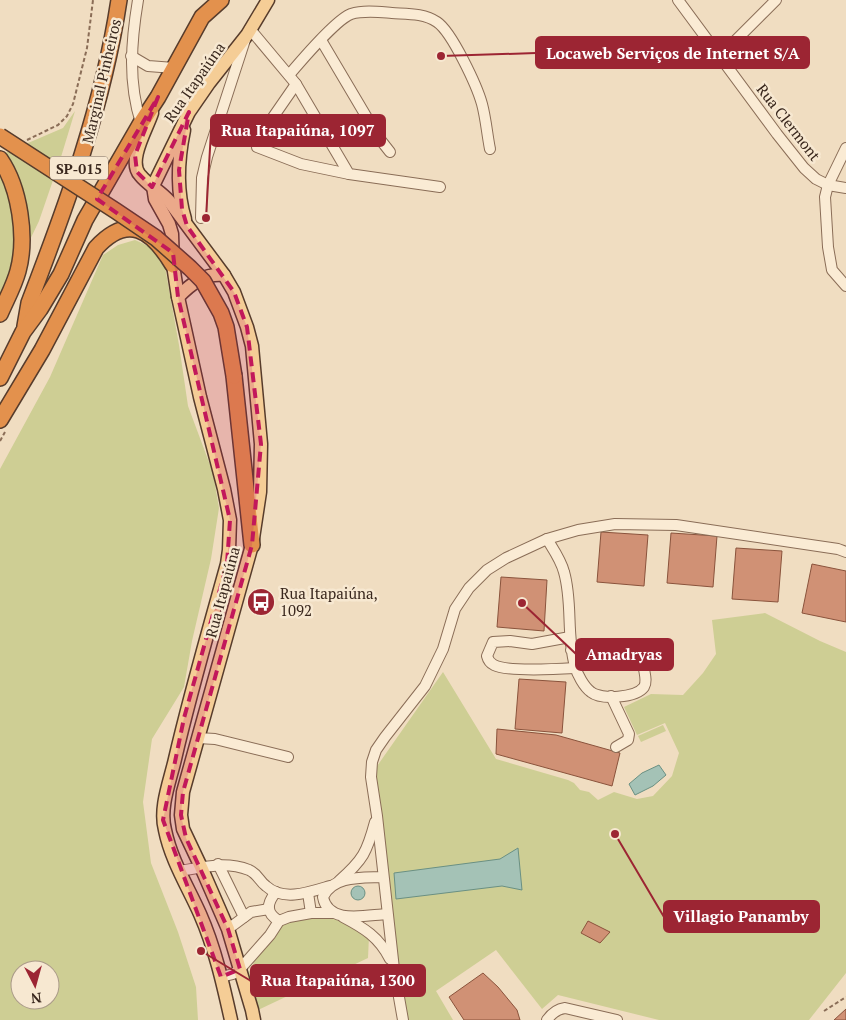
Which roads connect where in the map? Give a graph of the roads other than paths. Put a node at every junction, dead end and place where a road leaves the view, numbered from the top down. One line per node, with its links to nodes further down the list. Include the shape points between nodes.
1 (119, 0): 38 (highway, Marginal Pinheiros / SP-015, via 92,125 29,303)
2 (138, 0): 11 (street)
3 (213, 0): 8 (main road)
4 (221, 0): 8 (highway)
5 (268, 0): 9 (main road, Rua Itapaiúna)
6 (678, 0): 12 (street, Rua Clermont)
7 (776, 0): 12 (street)
8 (202, 17): 13 (highway)
9 (249, 32): 14 (street); 17 (main road, Rua Itapaiúna); 31 (street, via 207,157 202,178)
10 (321, 40): 14 (street); 21 (street, via 342,19 359,12 422,16 437,22 449,35 479,95); 22 (street)
11 (131, 56): 13 (street, via 148,66); 18 (street, via 134,103)
12 (720, 56): 27 (street, Rua Clermont, via 804,168)
13 (174, 68): 16 (highway)
14 (289, 75): 15 (street)
15 (296, 84): 26 (street); 26 (street, via 260,136 257,147 301,164)
16 (158, 97): 18 (highway); 23 (main road, Rua Itapaiúna)
17 (189, 112): 25 (main road, Rua Itapaiúna); 32 (main road, via 179,170 181,202)
18 (140, 123): 38 (highway, via 85,220 60,274)
19 (0, 136): 42 (highway, bridge, via 156,238 203,281 221,313 228,335)
20 (846, 148): 27 (street)
21 (490, 149)
22 (390, 152)
23 (135, 155): 25 (main road, via 146,173); 28 (main road, Rua Itapaiúna, via 137,172)
24 (0, 160): 37 (highway, via 14,191 21,219 22,246 18,272)
25 (160, 171): 28 (main road, Rua Itapaiúna)
26 (350, 174): 29 (street)
27 (828, 185): 30 (street); 35 (street, via 825,197 832,270)
28 (153, 186): 32 (main road, Rua Itapaiúna); 33 (main road, Rua Itapaiúna, via 154,199 172,234)
29 (440, 187)
30 (846, 188)
31 (200, 218)
32 (187, 226): 34 (main road, Rua Itapaiúna)
33 (173, 265): 36 (main road, Rua Itapaiúna); 40 (highway, via 158,243 141,231 128,228 105,239 96,248)
34 (224, 275): 36 (main road, via 196,280); 42 (main road, Rua Itapaiúna, via 234,292 252,346 261,444 260,492)
35 (846, 286)
36 (178, 297): 54 (main road, Rua Itapaiúna, via 230,520 227,564 165,799 165,830)
37 (0, 314)
38 (23, 332): 39 (highway, SP-015)
39 (0, 378)
40 (4, 423)
41 (547, 539): 43 (street, via 615,524 676,525); 44 (street, via 564,572); 51 (street, via 487,570 455,609 443,649 425,686 376,750 371,777)
42 (252, 545): 48 (main road, Rua Itapaiúna)
43 (846, 552)
44 (570, 637): 45 (street); 46 (street, via 532,644 493,642 487,656 500,667)
45 (571, 650): 46 (street); 47 (street, via 598,645 617,646 636,654 646,675 645,685 631,695)
46 (575, 668): 47 (street, via 591,692)
47 (610, 696): 49 (street, via 629,734 628,740)
48 (198, 738): 50 (street, via 215,739); 53 (main road, Rua Itapaiúna, via 183,792 181,815 186,838)
49 (616, 748)
50 (288, 758)
51 (377, 816): 55 (street); 56 (street, via 365,854)
52 (218, 864): 53 (street); 57 (street, via 249,870); 63 (street)
53 (201, 867): 54 (street); 65 (main road, Rua Itapaiúna)
54 (180, 871): 68 (main road, Rua Itapaiúna, via 204,923)
55 (383, 877): 56 (street, via 354,878); 61 (street)
56 (334, 884): 58 (street); 62 (street, via 324,896 326,907)
57 (276, 892): 58 (street); 59 (street)
58 (308, 893): 60 (street)
59 (264, 910): 63 (street); 64 (street)
60 (311, 913): 62 (street); 64 (street)
61 (387, 914): 62 (street); 67 (street)
62 (337, 915): 67 (street, via 364,928 383,946)
63 (244, 917): 65 (street)
64 (279, 921): 66 (street)
65 (228, 929): 66 (main road, Rua Itapaiúna)
66 (240, 969): 68 (street); 70 (main road, Rua Itapaiúna)
67 (394, 969): 71 (street)
68 (221, 977): 69 (main road, Rua Itapaiúna)
69 (231, 1020)
70 (254, 1020)
71 (403, 1020)
72 (547, 1020): 73 (street, via 552,1013 565,1008)
73 (617, 1020)

